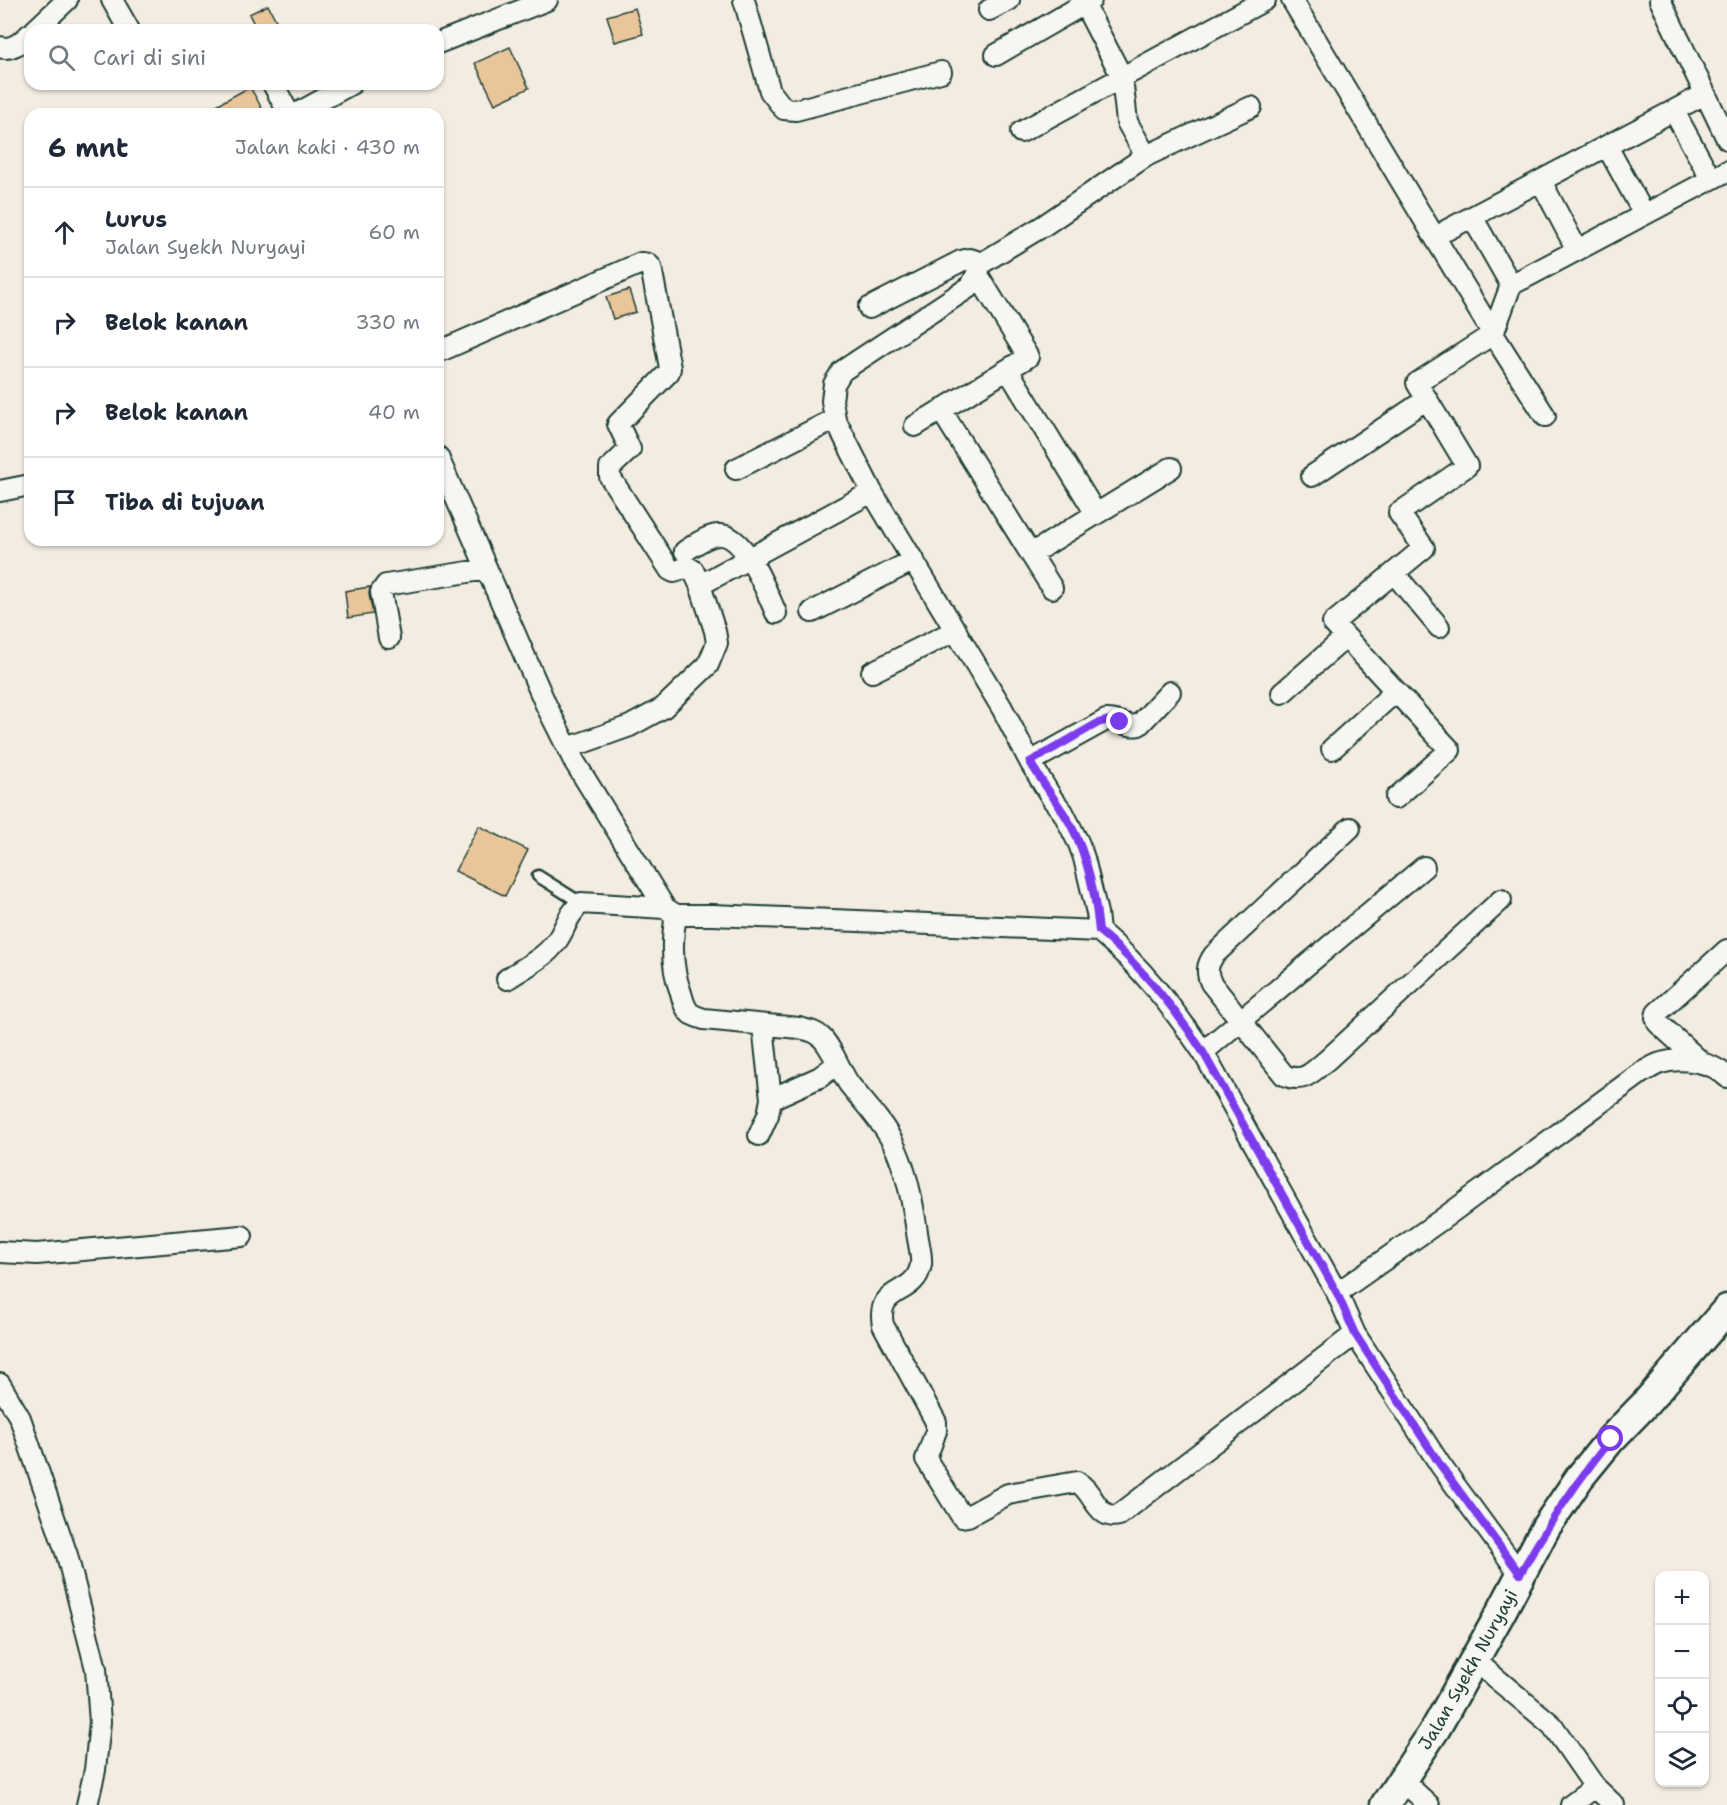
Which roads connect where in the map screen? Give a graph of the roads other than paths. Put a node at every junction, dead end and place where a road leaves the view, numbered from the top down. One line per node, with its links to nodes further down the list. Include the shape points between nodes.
1 (67, 0): 12 (street)
2 (112, 0): 13 (street)
3 (547, 0): 10 (street)
4 (744, 0): 18 (street, via 770,91 784,109 796,110)
5 (1010, 0): 11 (street)
6 (1264, 0): 19 (street)
7 (1292, 0): 40 (street)
8 (1660, 0): 22 (street)
9 (1085, 1): 17 (street); 19 (street)
10 (523, 4): 15 (street)
11 (989, 10)
12 (41, 24)
13 (126, 24)
14 (24, 38): 16 (street, via 14,46)
15 (444, 40)
16 (0, 47)
17 (996, 55)
18 (941, 72)
19 (1122, 77): 27 (street); 30 (street, via 1126,122)
20 (276, 90): 24 (street)
21 (340, 90): 25 (street)
22 (1705, 94): 28 (street); 35 (street)
23 (1251, 107): 30 (street)
24 (286, 108)
25 (307, 108)
26 (1676, 115): 31 (street)
27 (1021, 132)
28 (1727, 139)
29 (1609, 150): 33 (street)
30 (1146, 156): 37 (street)
31 (1719, 175): 33 (street)
32 (1543, 185): 36 (street)
33 (1644, 214): 36 (street)
34 (1475, 222): 38 (street)
35 (1447, 230)
36 (1577, 250): 38 (street)
37 (980, 269): 39 (street, via 970,259 961,261); 42 (street, via 1028,357); 46 (street, via 971,286 843,371 834,384)
38 (1510, 285): 40 (street)
39 (869, 308)
40 (1492, 334): 43 (street, via 1417,383); 45 (street)
41 (444, 349): 62 (street, via 641,263 648,264 653,272 670,368 618,424 630,449 610,468 610,477 670,570 690,567)
42 (1008, 370): 44 (street); 55 (street)
43 (1427, 399): 51 (street); 61 (street, via 1467,466 1399,513 1424,548)
44 (941, 410): 47 (street); 57 (street)
45 (1545, 416)
46 (835, 419): 49 (street); 54 (street)
47 (915, 426)
48 (1171, 468): 55 (street)
49 (736, 469)
50 (444, 471): 60 (street)
51 (1312, 476)
52 (24, 486): 53 (street)
53 (0, 491)
54 (872, 492): 58 (street); 59 (street)
55 (1096, 514): 57 (street)
56 (685, 551): 58 (street, via 721,534 737,541)
57 (1031, 554): 63 (street)
58 (748, 558): 62 (street); 65 (street)
59 (914, 560): 64 (street); 67 (street)
60 (487, 569): 69 (street, via 386,585 381,592); 74 (street)
61 (1394, 573): 66 (street); 68 (street, via 1334,623)
62 (700, 585): 74 (street, via 717,643 708,665 663,708 630,726)
63 (1052, 588)
64 (812, 612)
65 (776, 613)
66 (1439, 627)
67 (956, 630): 70 (street); 76 (street)
68 (1346, 637): 71 (street); 73 (street)
69 (390, 638)
70 (872, 672)
71 (1396, 690): 75 (street); 77 (street, via 1450,750)
72 (1170, 692): 76 (street, via 1139,725 1106,720)
73 (1282, 693)
74 (568, 748): 83 (street)
75 (1332, 749)
76 (1030, 762): 84 (street, via 1080,844)
77 (1396, 798)
78 (1350, 828): 87 (street, via 1208,964 1211,983)
79 (1424, 867): 87 (street)
80 (538, 876): 82 (lane)
81 (1501, 900): 87 (street, via 1302,1079 1284,1075)
82 (581, 903): 83 (street); 86 (street, via 569,913 557,941 548,951)
83 (671, 911): 84 (street); 88 (street, via 672,960 685,1006 704,1019)
84 (1099, 931): 89 (street, via 1137,965)
85 (1727, 950): 90 (street, via 1657,1013 1658,1023)
86 (507, 979)
87 (1240, 1021): 89 (street)
88 (763, 1026): 91 (street, via 814,1032 822,1037); 93 (street)
89 (1203, 1052): 97 (street)
90 (1702, 1063): 92 (street); 97 (street, via 1681,1060 1641,1073)
91 (837, 1064): 93 (street, via 820,1077); 99 (street, via 893,1143 914,1209 921,1263 918,1274 884,1301 880,1312 936,1422 926,1459 962,1517 1008,1494 1077,1482 1085,1486 1102,1514 1119,1515)
92 (1727, 1077)
93 (771, 1099): 94 (street)
94 (759, 1135)
95 (242, 1236): 96 (street, via 37,1254)
96 (0, 1252)
97 (1337, 1293): 99 (street)
98 (1727, 1310): 101 (main road, Jalan Syekh Nuryayi, via 1580,1477)
99 (1355, 1334): 101 (street, via 1441,1466)
100 (0, 1384): 105 (street, via 20,1418 67,1555 96,1669 100,1722)
101 (1520, 1574): 102 (main road, Jalan Syekh Nuryayi)
102 (1474, 1660): 103 (main road, Jalan Syekh Nuryayi); 104 (street, via 1552,1725)
103 (1402, 1780): 106 (main road, Jalan Syekh Nuryayi); 107 (street)
104 (1595, 1787): 108 (street); 109 (street)
105 (87, 1805)
106 (1385, 1805)
107 (1429, 1805)
108 (1571, 1805)
109 (1614, 1805)

